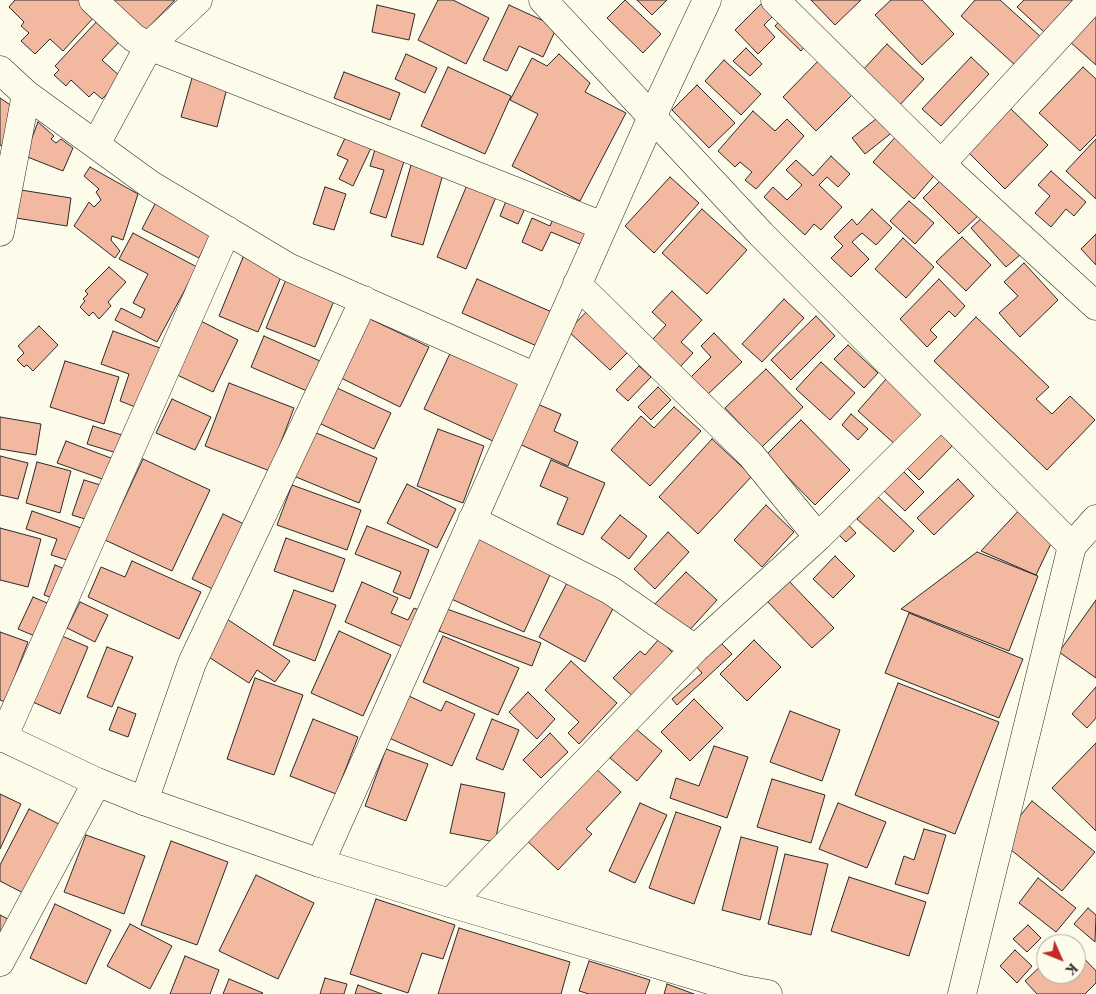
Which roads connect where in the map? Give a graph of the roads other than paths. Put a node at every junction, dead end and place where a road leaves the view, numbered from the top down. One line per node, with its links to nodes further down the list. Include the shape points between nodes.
1 (93, 0): 7 (street, via 134,38)
2 (198, 0): 7 (street)
3 (543, 0): 10 (street)
4 (707, 0): 10 (street)
5 (775, 0): 12 (street)
6 (1092, 0): 12 (street)
7 (149, 46): 11 (street); 13 (street)
8 (0, 70): 9 (street)
9 (26, 94): 11 (street); 15 (street)
10 (652, 117): 13 (street); 20 (street, via 761,234)
11 (96, 144): 14 (street, via 151,185)
12 (941, 164): 18 (street)
13 (603, 226): 16 (street)
14 (228, 230): 17 (street, via 288,266); 26 (street)
15 (0, 232)
16 (577, 284): 19 (street); 23 (street, via 751,455)
17 (364, 300): 19 (street); 28 (street, via 192,663)
18 (1096, 306)
19 (536, 377): 22 (street)
20 (941, 415): 23 (street); 24 (street)
21 (1096, 519): 24 (street)
22 (472, 520): 25 (street, via 610,590); 29 (street)
23 (818, 537): 25 (street)
24 (1072, 546): 34 (street)
25 (695, 649): 30 (street)
26 (2, 737): 27 (street)
27 (97, 782): 28 (street); 31 (street)
28 (144, 801): 29 (street)
29 (320, 863): 30 (street)
30 (450, 903): 32 (street)
31 (0, 962)
32 (738, 992): 33 (street)
33 (768, 994)
34 (962, 994)

